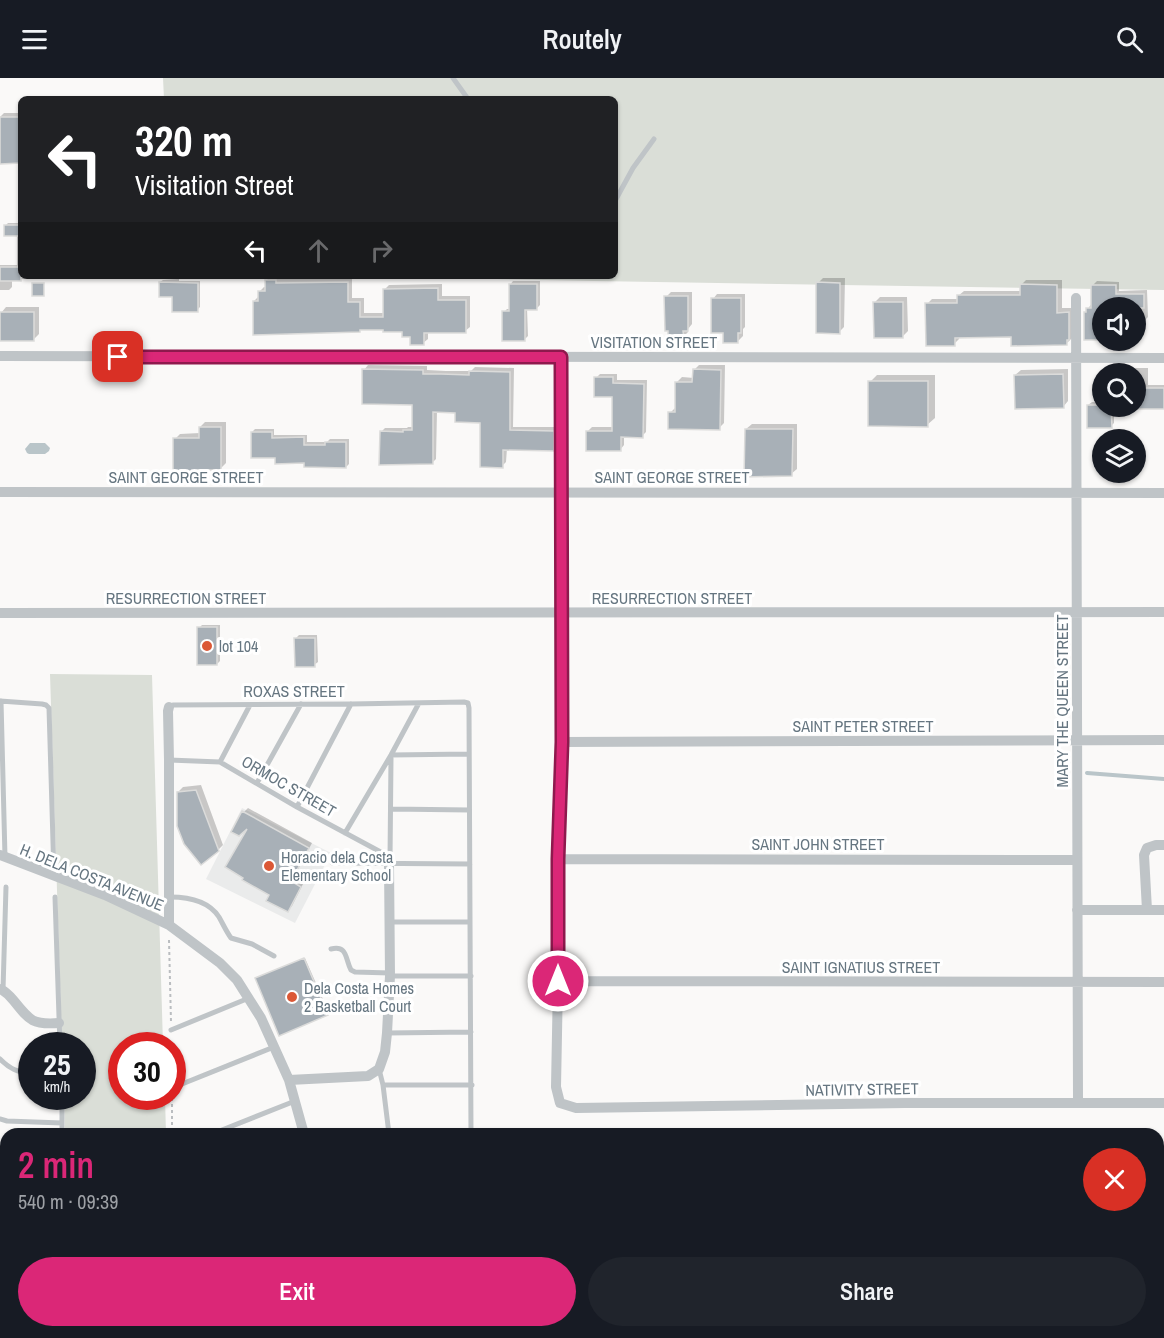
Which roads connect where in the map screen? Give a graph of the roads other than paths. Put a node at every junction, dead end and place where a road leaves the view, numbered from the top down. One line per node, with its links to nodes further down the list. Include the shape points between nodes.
1 (453, 78): 2 (lane)
2 (466, 96)
3 (654, 140): 4 (lane)
4 (618, 196)
5 (1076, 298): 8 (street, MARY THE QUEEN STREET)
6 (0, 356): 7 (street, VISITATION STREET)
7 (561, 357): 8 (street, VISITATION STREET); 11 (street)
8 (1076, 358): 9 (street, VISITATION STREET); 12 (street, MARY THE QUEEN STREET)
9 (1164, 358)
10 (0, 492): 11 (street, SAINT GEORGE STREET)
11 (561, 492): 12 (street, SAINT GEORGE STREET); 17 (street)
12 (1076, 493): 13 (street, SAINT GEORGE STREET); 14 (street, MARY THE QUEEN STREET)
13 (1164, 493)
14 (1077, 612): 15 (street, RESURRECTION STREET); 17 (street, RESURRECTION STREET); 24 (street, MARY THE QUEEN STREET)
15 (1164, 612)
16 (0, 613): 17 (street, RESURRECTION STREET)
17 (561, 613): 26 (street)
18 (1, 701): 37 (lane); 43 (lane, via 42,704 48,708)
19 (419, 703): 21 (lane, ROXAS STREET); 27 (lane, ROXAS STREET, via 468,703); 28 (lane)
20 (301, 704): 21 (lane, ROXAS STREET); 22 (lane, ROXAS STREET); 31 (lane)
21 (351, 704): 32 (lane)
22 (250, 705): 23 (lane, ROXAS STREET); 30 (lane)
23 (169, 707): 29 (street)
24 (1077, 740): 25 (street, SAINT PETER STREET); 26 (street, SAINT PETER STREET); 40 (street, MARY THE QUEEN STREET)
25 (1164, 740)
26 (562, 742): 38 (street)
27 (469, 754): 28 (lane); 34 (lane)
28 (392, 755): 33 (lane); 35 (lane)
29 (170, 760): 30 (lane, ORMOC STREET); 46 (street)
30 (220, 762): 31 (lane, ORMOC STREET)
31 (257, 783): 32 (lane, ORMOC STREET)
32 (297, 807): 35 (lane, ORMOC STREET)
33 (391, 809): 34 (lane); 39 (lane)
34 (470, 810): 42 (lane)
35 (345, 832): 39 (lane, ORMOC STREET)
36 (1164, 845): 48 (street, via 1147,848 1144,855)
37 (2, 856): 43 (street, H. DELA COSTA AVENUE)
38 (558, 859): 40 (street, SAINT JOHN STREET); 57 (street)
39 (389, 860): 41 (lane); 42 (lane); 50 (street)
40 (1077, 860): 47 (street, MARY THE QUEEN STREET)
41 (332, 863)
42 (470, 864): 51 (lane)
43 (54, 876): 52 (street, H. DELA COSTA AVENUE)
44 (6, 887): 60 (lane)
45 (55, 897): 62 (lane)
46 (170, 897): 52 (street); 54 (lane, via 205,904 218,915 231,938)
47 (1077, 910): 48 (street); 59 (street, MARY THE QUEEN STREET)
48 (1147, 910): 49 (street)
49 (1164, 910)
50 (390, 922): 51 (lane); 55 (street)
51 (470, 922): 56 (lane)
52 (169, 925): 61 (street, H. DELA COSTA AVENUE, via 220,963)
53 (331, 949): 55 (lane, via 342,949 355,972)
54 (274, 956)
55 (390, 975): 56 (lane); 66 (street)
56 (471, 976): 65 (lane)
57 (558, 981): 59 (street, SAINT IGNATIUS STREET); 76 (street, NATIVITY STREET, via 556,1087 560,1103 576,1108)
58 (1164, 982): 59 (street, SAINT IGNATIUS STREET)
59 (1077, 983): 76 (street, MARY THE QUEEN STREET)
60 (2, 989): 62 (street, via 30,1020)
61 (249, 998): 63 (lane); 67 (street, H. DELA COSTA AVENUE)
62 (59, 1023): 64 (lane)
63 (171, 1030)
64 (59, 1032)
65 (471, 1032): 66 (lane); 74 (lane)
66 (387, 1033): 69 (street)
67 (274, 1047): 71 (street, H. DELA COSTA AVENUE); 72 (lane)
68 (0, 1059): 70 (lane)
69 (379, 1069): 71 (street, via 368,1076); 73 (lane)
70 (18, 1072)
71 (289, 1080): 75 (street, H. DELA COSTA AVENUE)
72 (186, 1082)
73 (383, 1084): 74 (lane); 84 (lane)
74 (472, 1085): 85 (lane)
75 (295, 1101): 82 (lane); 83 (street, H. DELA COSTA AVENUE)
76 (1078, 1103): 77 (street, NATIVITY STREET)
77 (1164, 1103)
78 (62, 1110): 80 (lane)
79 (0, 1119): 80 (lane)
80 (62, 1123): 81 (lane)
81 (62, 1128)
82 (227, 1128)
83 (302, 1128)
84 (388, 1128)
85 (471, 1128)

